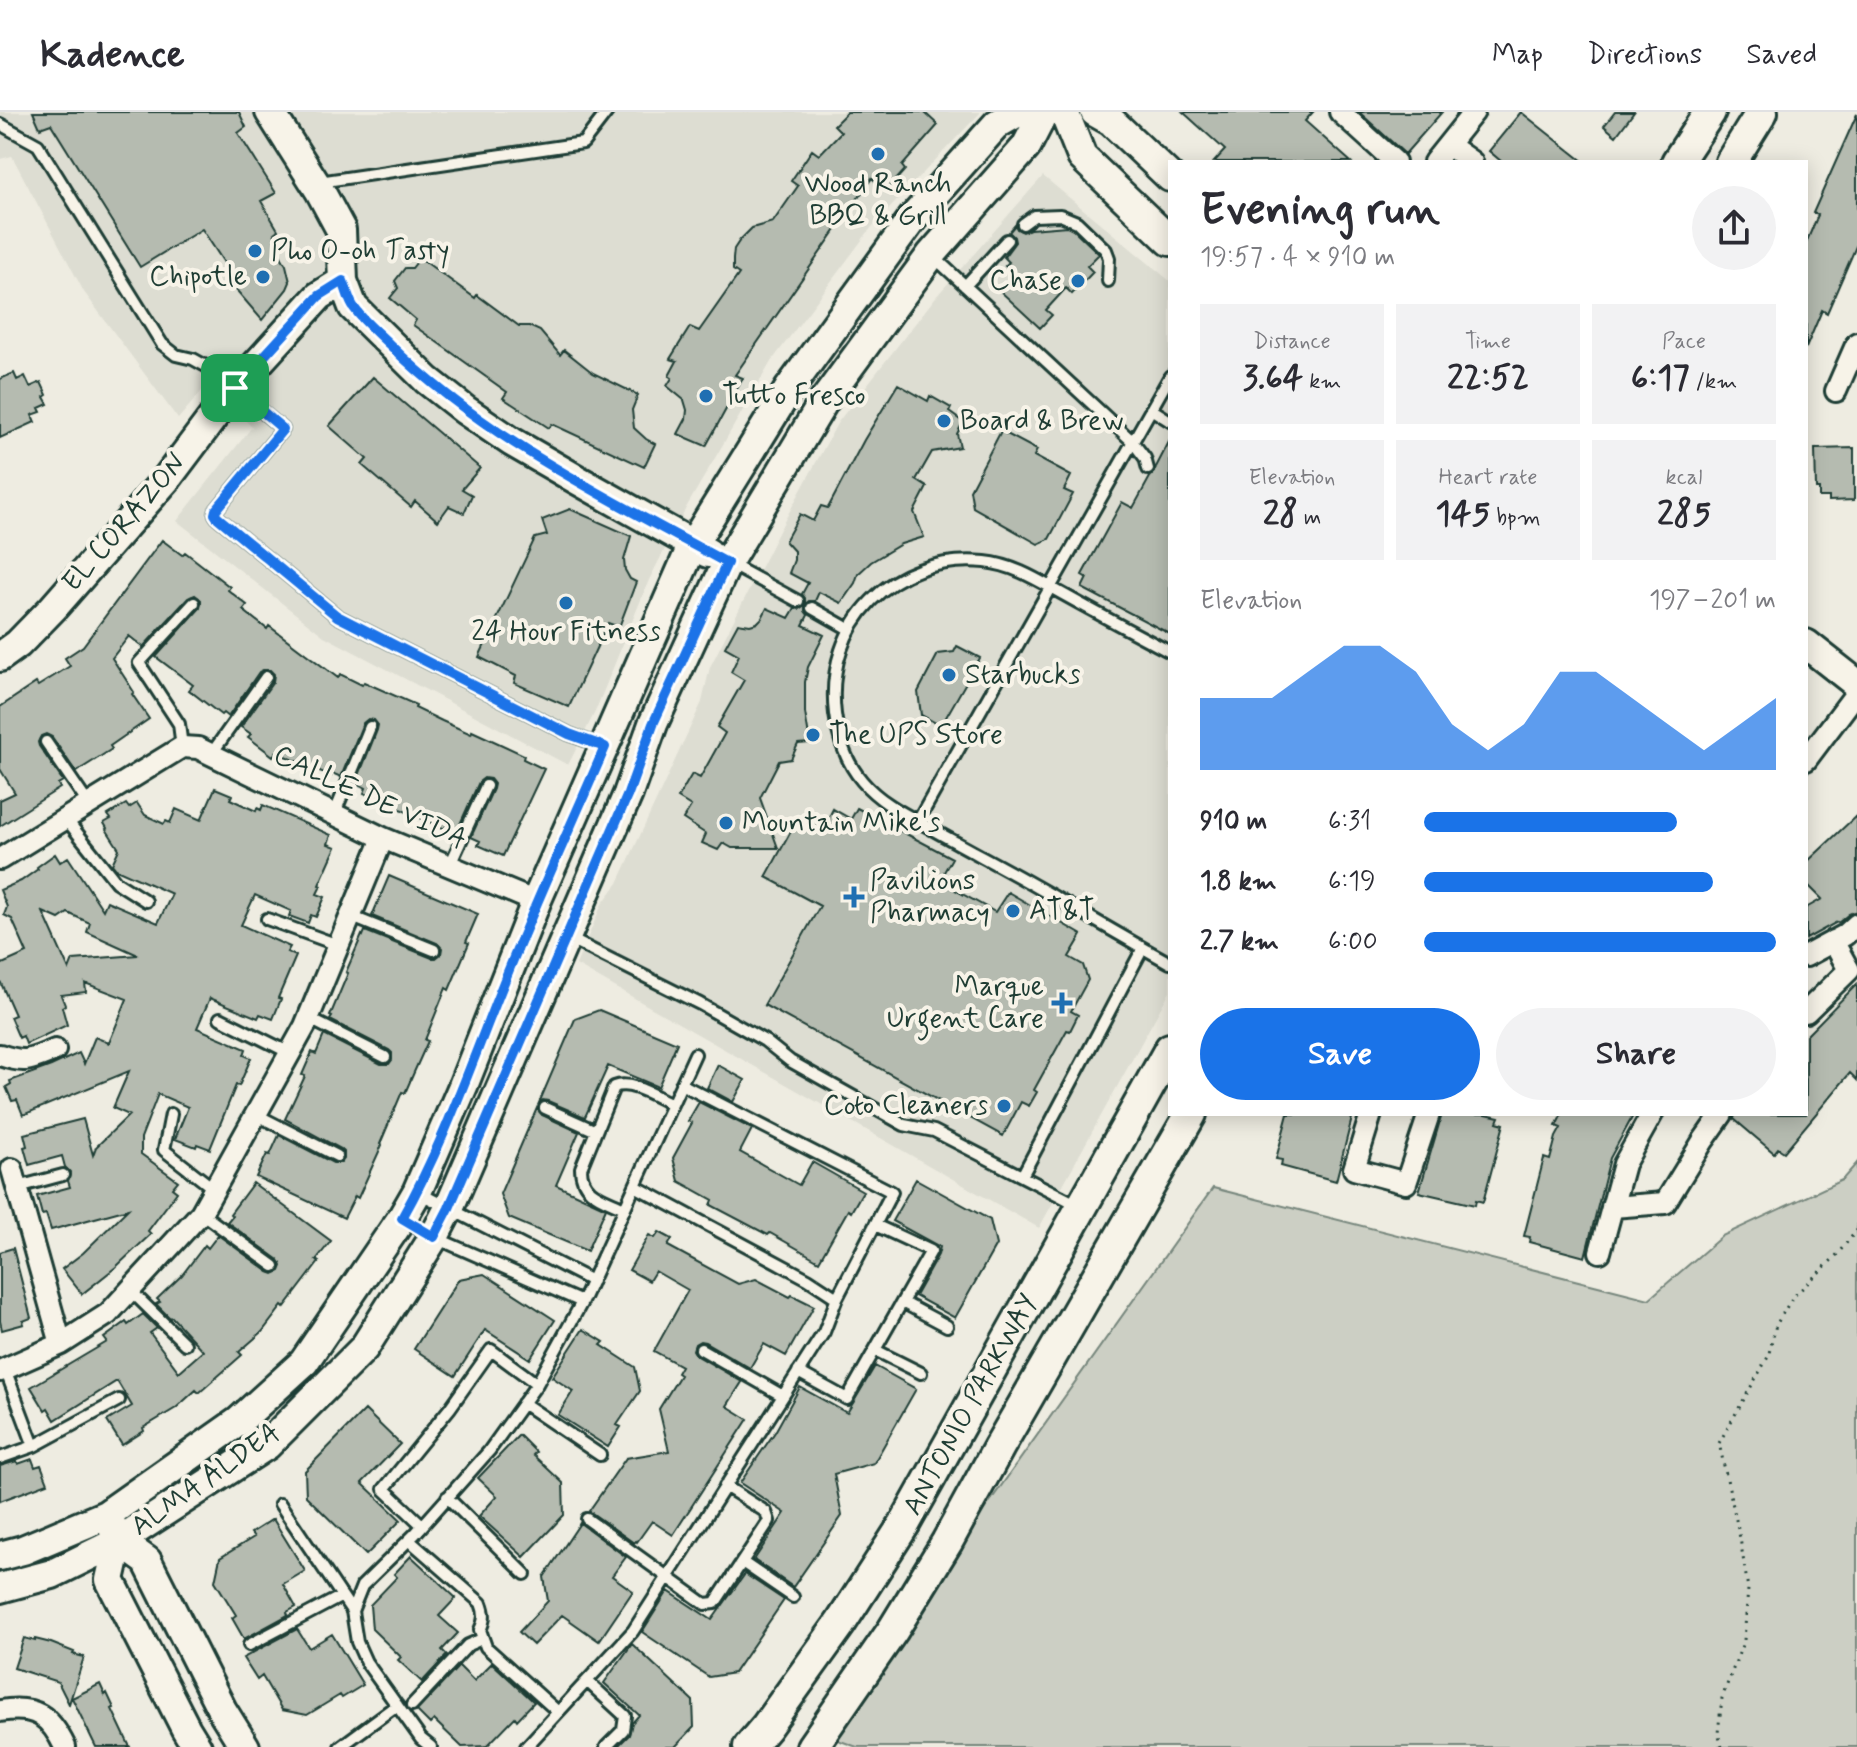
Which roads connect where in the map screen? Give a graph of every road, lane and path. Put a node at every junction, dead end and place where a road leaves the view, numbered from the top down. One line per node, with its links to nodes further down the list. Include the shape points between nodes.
1 (270, 112): 19 (main road)
2 (607, 112): 19 (lane, via 583,143)
3 (1018, 112): 35 (main road, ALMA ALDEA, via 997,124 913,218 789,389)
4 (1044, 112): 23 (main road, ALMA ALDEA, via 1026,147)
5 (1064, 112): 21 (main road, via 1082,157)
6 (1095, 112): 18 (main road)
7 (1340, 112): 13 (street)
8 (1474, 112): 12 (street)
9 (1710, 112): 16 (main road)
10 (1762, 112): 17 (main road)
11 (0, 124): 29 (lane, via 38,145 162,344 213,370)
12 (1448, 145): 14 (street); 15 (street)
13 (1393, 160)
14 (1436, 160)
15 (1469, 160)
16 (1678, 160)
17 (1732, 160)
18 (1168, 175)
19 (315, 183): 24 (main road, via 341,230)
20 (1023, 224): 25 (lane, via 1034,216 1060,215 1077,222 1106,250)
21 (1168, 239)
22 (1007, 240): 26 (lane)
23 (931, 255): 26 (lane); 36 (main road, ALMA ALDEA, via 824,401)
24 (343, 281): 29 (main road, EL CORAZON, via 319,296); 35 (main road, via 353,307 465,410)
25 (1108, 281)
26 (965, 286): 33 (lane)
27 (1857, 343): 30 (street)
28 (1168, 379): 31 (lane)
29 (235, 388): 44 (main road, EL CORAZON, via 168,477 53,608); 51 (lane, via 283,429 216,510 217,517 337,616 569,734)
30 (1836, 391)
31 (1151, 409): 32 (lane); 33 (lane)
32 (1168, 420)
33 (1132, 441): 34 (lane); 37 (lane)
34 (1149, 462)
35 (693, 544): 36 (main road); 51 (main road, ALMA ALDEA)
36 (727, 563): 38 (lane); 67 (main road, ALMA ALDEA)
37 (1049, 587): 41 (lane, via 1015,569 953,561 898,579 875,595); 43 (lane); 58 (lane)
38 (798, 601)
39 (194, 603): 50 (lane, via 139,663 179,724)
40 (812, 608): 41 (lane)
41 (849, 629): 58 (lane, via 835,671 833,701 847,758 884,801)
42 (1808, 646): 46 (main road)
43 (1168, 651)
44 (0, 657)
45 (266, 677): 52 (lane)
46 (1857, 684)
47 (1857, 692): 53 (street)
48 (370, 727): 56 (lane)
49 (46, 742): 55 (lane)
50 (182, 747): 52 (street, CALLE DE VIDA); 55 (street)
51 (605, 747): 63 (main road, ALMA ALDEA)
52 (212, 753): 56 (street, CALLE DE VIDA)
53 (1808, 757)
54 (486, 786): 61 (lane)
55 (89, 805): 57 (street)
56 (334, 815): 59 (street, CALLE DE VIDA)
57 (66, 819): 60 (street); 62 (lane, via 116,882)
58 (918, 821): 70 (lane)
59 (383, 838): 61 (street, CALLE DE VIDA); 64 (street)
60 (0, 859)
61 (449, 867): 63 (street, CALLE DE VIDA)
62 (146, 901)
63 (536, 902): 83 (main road, via 536,949 503,1044); 101 (main road, ALMA ALDEA)
64 (350, 916): 69 (street); 71 (lane)
65 (267, 919): 69 (lane)
66 (1857, 924): 68 (street)
67 (565, 937): 83 (main road, ALMA ALDEA); 98 (lane, via 700,1004 904,1125 934,1131)
68 (1833, 941): 72 (street); 74 (street, via 1849,970)
69 (338, 945): 76 (street)
70 (1143, 948): 73 (lane); 98 (lane)
71 (434, 950)
72 (1808, 955)
73 (1168, 962)
74 (1808, 1010)
75 (220, 1018): 78 (lane)
76 (308, 1018): 78 (street); 82 (lane)
77 (55, 1050): 81 (street, via 27,1061)
78 (290, 1053): 88 (street)
79 (1168, 1053): 102 (main road, ANTONIO PARKWAY)
80 (695, 1054): 84 (lane)
81 (0, 1055)
82 (385, 1057)
83 (508, 1072): 104 (main road, ALMA ALDEA)
84 (681, 1084): 85 (lane); 108 (lane, via 892,1192)
85 (672, 1104): 94 (lane, via 619,1085); 99 (lane)
86 (545, 1108): 94 (lane)
87 (171, 1114): 100 (lane, via 164,1150)
88 (255, 1114): 95 (lane); 100 (street)
89 (1190, 1116): 164 (main road, ANTONIO PARKWAY, via 947,1542)
90 (1370, 1116): 91 (street, via 1354,1169 1406,1183)
91 (1428, 1116)
92 (1651, 1116): 103 (street, via 1624,1164)
93 (1721, 1116): 103 (street, via 1665,1203)
94 (596, 1131): 105 (lane, via 581,1177 587,1189)
95 (337, 1156)
96 (63, 1175): 97 (lane)
97 (10, 1176): 119 (street)
98 (1022, 1176): 102 (lane)
99 (635, 1186): 105 (lane); 115 (lane)
100 (214, 1189): 106 (street)
101 (417, 1192): 104 (lane); 107 (main road, ALMA ALDEA)
102 (1082, 1207): 163 (main road, ANTONIO PARKWAY, via 905,1523 840,1624)
103 (1612, 1207): 111 (street)
104 (449, 1208): 110 (main road, ALMA ALDEA); 113 (lane)
105 (624, 1208): 113 (lane)
106 (201, 1213): 112 (lane); 114 (street)
107 (402, 1218): 110 (lane); 136 (main road, ALMA ALDEA, via 304,1362 238,1422)
108 (875, 1225): 115 (lane); 117 (lane, via 931,1251)
109 (1857, 1230): 165 (path, via 1792,1298 1776,1325 1768,1357 1719,1443 1748,1589 1744,1640 1722,1698)
110 (434, 1237): 116 (lane); 140 (main road, ALMA ALDEA, via 364,1348 267,1445)
111 (1600, 1252)
112 (274, 1266)
113 (592, 1281): 116 (lane)
114 (130, 1290): 119 (street, via 108,1314); 120 (lane)
115 (837, 1298): 124 (lane, via 824,1332)
116 (582, 1302): 126 (lane)
117 (902, 1302): 118 (lane); 122 (lane)
118 (947, 1326)
119 (61, 1344): 123 (street)
120 (185, 1344)
121 (701, 1349): 127 (lane)
122 (875, 1350): 124 (lane, via 847,1399); 125 (lane)
123 (2, 1370): 130 (lane)
124 (798, 1372): 127 (lane)
125 (921, 1373)
126 (537, 1384): 129 (lane); 138 (lane, via 491,1350 384,1489)
127 (783, 1396): 133 (lane)
128 (119, 1400): 130 (lane)
129 (523, 1403): 131 (lane); 134 (lane)
130 (34, 1446): 132 (lane)
131 (600, 1455)
132 (0, 1458)
133 (725, 1486): 142 (lane, via 769,1518); 144 (lane)
134 (447, 1497): 138 (lane); 143 (lane)
135 (280, 1504): 146 (lane)
136 (106, 1515): 140 (main road); 141 (main road, ALMA ALDEA)
137 (587, 1519): 144 (lane)
138 (422, 1525): 139 (lane)
139 (409, 1540): 148 (lane, via 362,1586); 149 (lane, via 481,1603)
140 (119, 1541): 145 (main road, ALMA ALDEA, via 52,1574); 157 (main road, via 110,1580); 158 (main road, via 147,1561)
141 (0, 1556)
142 (742, 1562): 144 (lane, via 711,1604); 147 (lane)
143 (525, 1574)
144 (668, 1577): 151 (lane, via 633,1631)
145 (0, 1588)
146 (342, 1596): 148 (lane); 150 (lane)
147 (793, 1597)
148 (352, 1611): 152 (lane, via 366,1662)
149 (482, 1639): 153 (lane, via 468,1645); 155 (lane)
150 (249, 1645)
151 (587, 1681): 155 (lane); 162 (lane, via 625,1716 623,1730)
152 (397, 1705): 159 (lane); 160 (lane)
153 (412, 1705)
154 (0, 1711): 156 (street, via 14,1709 46,1718)
155 (558, 1712): 161 (lane)
156 (65, 1747)
157 (197, 1747)
158 (245, 1747)
159 (340, 1747)
160 (431, 1747)
161 (526, 1747)
162 (606, 1747)
163 (749, 1747)
164 (812, 1747)
165 (1722, 1747)

